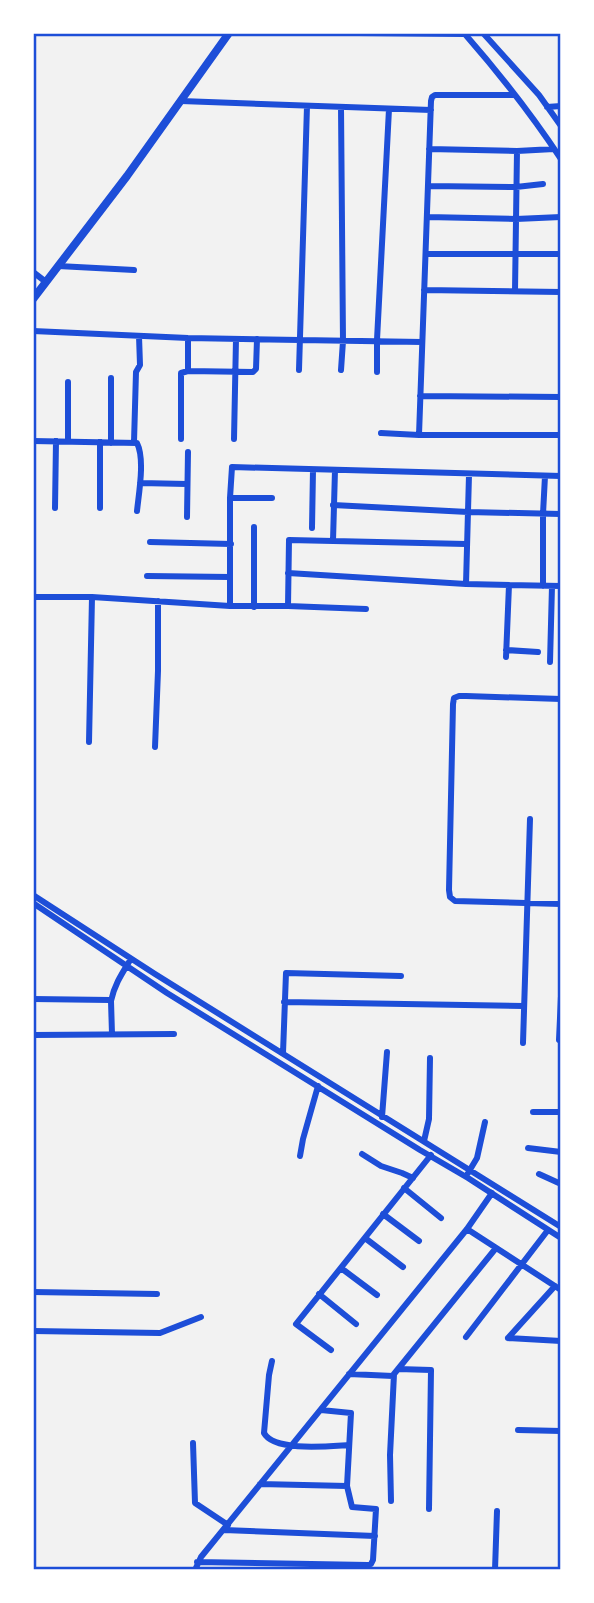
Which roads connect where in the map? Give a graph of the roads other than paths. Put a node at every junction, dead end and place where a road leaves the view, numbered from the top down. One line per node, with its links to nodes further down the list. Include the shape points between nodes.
1 (229, 33): 6 (street)
2 (356, 33): 4 (street)
3 (483, 33): 10 (street)
4 (464, 34): 5 (street)
5 (514, 95): 12 (street, via 435,95); 15 (street)
6 (181, 101): 7 (street); 27 (street)
7 (307, 106): 9 (street); 40 (street)
8 (561, 106): 10 (street)
9 (341, 107): 11 (street); 42 (street)
10 (547, 107): 13 (street)
11 (389, 108): 12 (street); 41 (street)
12 (431, 110): 14 (street)
13 (561, 125)
14 (429, 149): 16 (street); 19 (street)
15 (554, 149): 16 (street); 17 (street)
16 (517, 151): 20 (street)
17 (561, 159)
18 (543, 184): 20 (street)
19 (428, 186): 20 (street); 21 (street)
20 (516, 187): 23 (street)
21 (427, 217): 23 (street); 24 (street)
22 (561, 217): 23 (street)
23 (516, 219): 26 (street)
24 (426, 254): 26 (street); 31 (street)
25 (561, 254): 26 (street)
26 (515, 255): 32 (street)
27 (58, 266): 28 (street); 30 (street)
28 (134, 270)
29 (33, 272): 30 (street)
30 (46, 282): 34 (street)
31 (424, 290): 32 (street); 43 (street)
32 (515, 291): 33 (street)
33 (561, 292)
34 (33, 299)
35 (33, 331): 36 (street)
36 (139, 336): 37 (street); 62 (street)
37 (188, 338): 38 (street); 46 (street)
38 (236, 339): 39 (street); 47 (street)
39 (257, 339): 40 (street); 47 (street, via 256,369)
40 (300, 340): 42 (street); 44 (street)
41 (377, 340): 42 (street); 43 (street); 48 (street)
42 (343, 341): 45 (street)
43 (422, 342): 51 (street)
44 (299, 370)
45 (341, 370)
46 (188, 371): 47 (street); 56 (street, via 181,373)
47 (234, 372): 57 (street)
48 (377, 372)
49 (111, 378): 63 (street)
50 (68, 382): 60 (street)
51 (420, 396): 52 (street); 54 (street)
52 (561, 397)
53 (381, 433): 54 (street)
54 (419, 435): 55 (street)
55 (561, 435)
56 (181, 439)
57 (234, 439)
58 (33, 440): 59 (street)
59 (56, 441): 60 (street); 75 (street)
60 (68, 442): 61 (street)
61 (100, 442): 63 (street); 76 (street)
62 (134, 442): 63 (street); 70 (street, via 139,447)
63 (111, 443)
64 (188, 452): 71 (street)
65 (313, 470): 66 (street); 72 (street, via 232,467); 83 (street)
66 (335, 470): 67 (street); 74 (street)
67 (469, 475): 68 (street); 78 (street)
68 (545, 476): 69 (street); 79 (street)
69 (561, 477)
70 (140, 483): 71 (street); 77 (street)
71 (187, 484): 81 (street)
72 (230, 498): 73 (street); 86 (street)
73 (272, 498)
74 (333, 505): 78 (street); 84 (street)
75 (55, 508)
76 (100, 508)
77 (137, 511)
78 (468, 512): 79 (street); 87 (street)
79 (543, 514): 80 (street); 93 (street)
80 (561, 514)
81 (187, 517)
82 (254, 527): 101 (street)
83 (312, 528)
84 (333, 541): 87 (street); 88 (street, via 289,540)
85 (149, 542): 86 (street)
86 (231, 544): 90 (street)
87 (466, 544): 91 (street)
88 (288, 573): 91 (street); 100 (street)
89 (147, 576): 90 (street)
90 (230, 577): 99 (street)
91 (466, 584): 92 (street)
92 (509, 585): 93 (street); 103 (street, via 506,654)
93 (543, 586): 94 (street)
94 (552, 586): 95 (street); 104 (street)
95 (561, 586)
96 (33, 597): 97 (street)
97 (92, 597): 98 (street); 106 (street)
98 (158, 601): 99 (street); 107 (street)
99 (230, 606): 101 (street)
100 (288, 606): 101 (street); 102 (street)
101 (254, 607)
102 (366, 609)
103 (538, 652)
104 (550, 662)
105 (561, 699): 110 (street, via 454,698 450,897 455,901)
106 (89, 742)
107 (155, 747)
108 (530, 819): 110 (street)
109 (33, 895): 113 (street)
110 (527, 903): 112 (street); 121 (street)
111 (33, 904): 114 (street)
112 (561, 904)
113 (131, 958): 114 (street); 119 (street)
114 (127, 966): 118 (street); 122 (street)
115 (401, 976): 120 (street, via 288,972)
116 (561, 996): 126 (street)
117 (33, 999): 118 (street)
118 (111, 1001): 123 (street)
119 (199, 1002): 122 (street); 128 (street)
120 (284, 1002): 121 (street); 130 (street)
121 (523, 1006): 127 (street)
122 (195, 1010): 131 (street)
123 (112, 1034): 124 (street); 125 (street)
124 (174, 1034)
125 (33, 1035)
126 (559, 1040)
127 (523, 1042)
128 (273, 1048): 130 (street); 131 (street)
129 (387, 1052): 137 (street)
130 (283, 1054): 133 (street)
131 (268, 1055): 134 (street)
132 (430, 1058): 140 (street)
133 (328, 1082): 134 (street); 137 (street)
134 (321, 1088): 139 (street); 145 (street)
135 (533, 1112): 136 (street)
136 (561, 1112)
137 (383, 1115): 139 (street); 140 (street)
138 (485, 1122): 147 (street)
139 (381, 1126): 146 (street)
140 (424, 1141): 141 (street)
141 (436, 1148): 146 (street); 147 (street)
142 (528, 1148): 143 (street)
143 (561, 1152)
144 (362, 1154): 150 (street)
145 (300, 1156)
146 (430, 1156): 149 (street); 150 (street)
147 (471, 1170): 149 (street); 152 (street)
148 (539, 1174): 151 (street)
149 (465, 1176): 154 (street)
150 (413, 1178): 153 (street)
151 (561, 1184)
152 (497, 1186): 154 (street); 157 (street)
153 (404, 1188): 155 (street); 156 (street)
154 (492, 1194): 158 (street); 159 (street)
155 (383, 1214): 160 (street); 162 (street)
156 (441, 1218)
157 (561, 1227)
158 (467, 1229): 163 (street); 181 (street)
159 (548, 1230): 161 (street); 164 (street)
160 (365, 1238): 165 (street); 166 (street)
161 (561, 1238)
162 (419, 1241)
163 (496, 1248): 164 (street); 180 (street)
164 (521, 1264): 167 (street); 176 (street)
165 (402, 1267)
166 (341, 1268): 170 (street); 171 (street)
167 (558, 1288): 177 (street, via 508,1338)
168 (33, 1292): 169 (street)
169 (156, 1294)
170 (320, 1294): 173 (street); 178 (street, via 296,1324)
171 (377, 1295)
172 (201, 1317): 174 (street, via 160,1333)
173 (356, 1324)
174 (33, 1331)
175 (561, 1334): 177 (street)
176 (466, 1337)
177 (558, 1341)
178 (331, 1350)
179 (272, 1361): 187 (street, via 264,1433 271,1441)
180 (398, 1369): 182 (street); 192 (street, via 431,1370)
181 (349, 1374): 182 (street); 183 (street)
182 (393, 1376): 191 (street)
183 (321, 1409): 187 (street); 188 (street, via 351,1413)
184 (518, 1430): 185 (street)
185 (561, 1431)
186 (193, 1443): 194 (street, via 195,1503)
187 (290, 1446): 188 (street); 189 (street)
188 (349, 1446): 190 (street)
189 (260, 1484): 190 (street); 194 (street)
190 (347, 1486): 195 (street, via 352,1507 376,1509)
191 (391, 1501)
192 (429, 1508)
193 (497, 1511): 198 (street)
194 (226, 1527): 195 (street); 196 (street)
195 (375, 1536): 197 (street)
196 (196, 1566): 197 (street)
197 (371, 1567)
198 (495, 1570)

